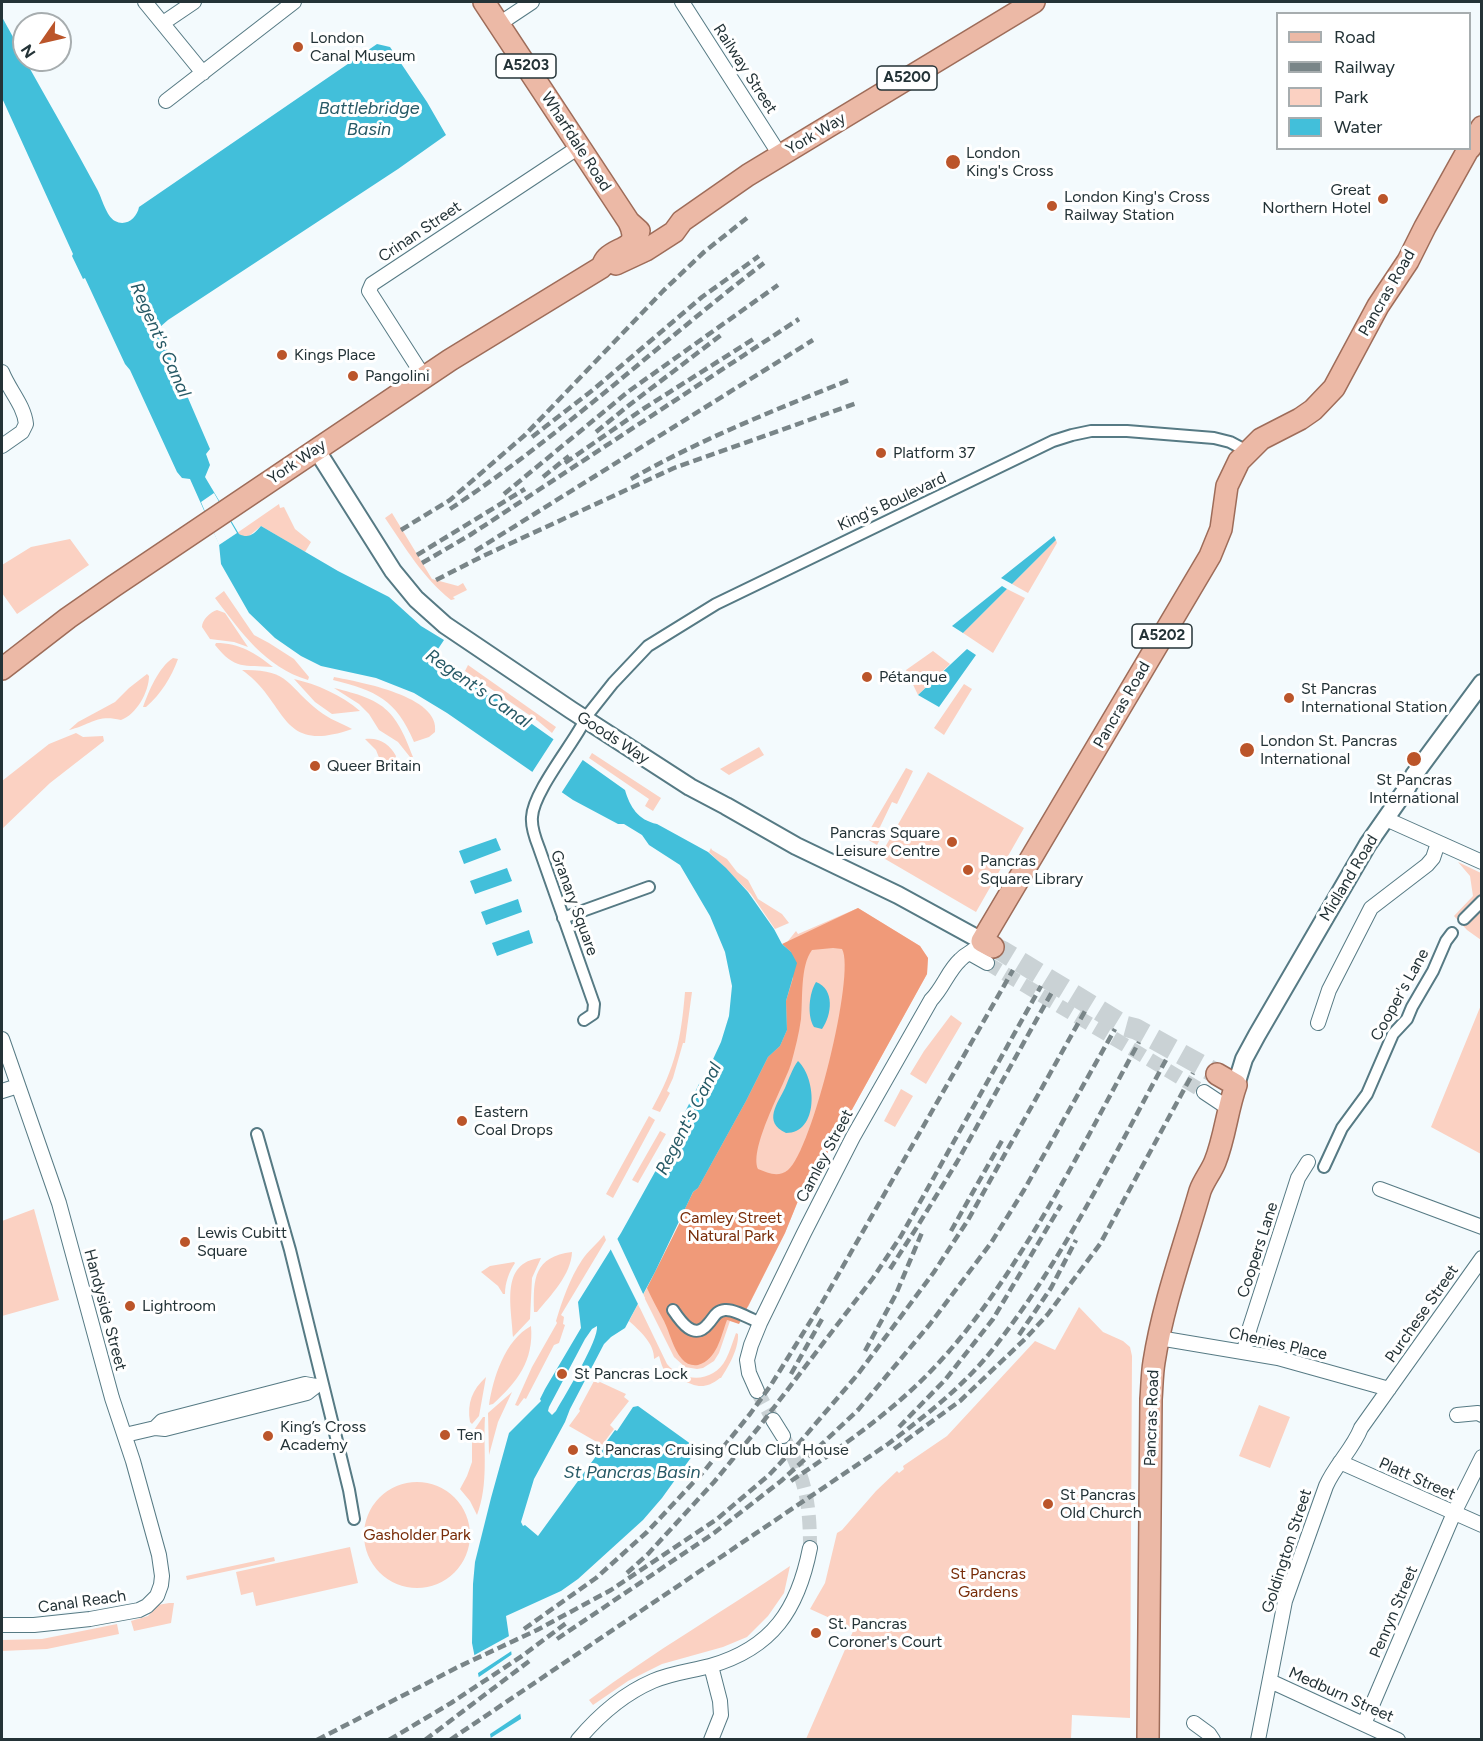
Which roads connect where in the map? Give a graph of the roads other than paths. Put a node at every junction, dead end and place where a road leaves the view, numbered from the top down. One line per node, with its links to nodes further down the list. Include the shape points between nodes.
1 (145, 2): 8 (street)
2 (194, 2): 8 (street)
3 (294, 2): 10 (street)
4 (484, 2): 9 (main road, Wharfdale Road / A5203)
5 (532, 2): 9 (street)
6 (682, 2): 16 (street, Railway Street)
7 (1034, 2): 16 (main road, York Way / A5200)
8 (163, 24): 10 (street)
9 (499, 24): 14 (main road, Wharfdale Road / A5203)
10 (202, 73): 11 (street)
11 (166, 101)
12 (1482, 127): 13 (main road, Pancras Road / A5202)
13 (1471, 145)
14 (579, 147): 18 (main road, Wharfdale Road / A5203); 21 (street, Crinan Street, via 372,284 369,291)
15 (1468, 150): 24 (main road, Pancras Road / A5202, via 1334,388 1307,415 1269,434)
16 (780, 155): 17 (main road, York Way / A5200)
17 (675, 222): 18 (main road, York Way, via 650,232); 19 (main road, York Way / A5200, via 674,232 646,250 610,267)
18 (635, 227): 19 (main road, via 624,249)
19 (605, 262): 21 (main road, York Way / A5200)
20 (2, 372): 22 (street, via 25,413 26,424 22,432)
21 (424, 377): 23 (main road, York Way / A5200)
22 (2, 446)
23 (316, 449): 25 (main road, York Way / A5200, via 68,618); 37 (street, Goods Way, via 404,585 436,619 678,780 796,846 898,895)
24 (1247, 451): 27 (street, King's Boulevard, via 1214,438 1127,431 1091,431 1053,441 716,604 648,646); 37 (main road, Pancras Road / A5202, via 1231,476 1221,529 1210,556)
25 (2, 668)
26 (1482, 683): 29 (street, Midland Road)
27 (590, 712)
28 (581, 728): 34 (street, Granary Square, via 540,792 532,818)
29 (1386, 819): 30 (street); 42 (street, Midland Road, via 1257,1035)
30 (1438, 843): 31 (street); 39 (street, via 1427,865 1371,908 1329,990)
31 (1482, 862)
32 (649, 887): 34 (street)
33 (1482, 900): 35 (street)
34 (563, 918): 38 (street, Granary Square, via 594,1007 593,1014)
35 (1464, 919)
36 (1452, 933): 49 (street, Cooper's Lane, via 1407,1020 1393,1034 1367,1094 1342,1128)
37 (983, 951): 54 (street, Camley Street, via 960,960 931,1000 853,1137)
38 (584, 1020)
39 (1318, 1023)
40 (2, 1040): 43 (street, Handyside Street)
41 (1217, 1074): 42 (main road)
42 (1236, 1084): 46 (main road, Pancras Road)
43 (18, 1086): 44 (street); 63 (street, Handyside Street, via 57,1196)
44 (2, 1091)
45 (1204, 1092): 46 (street)
46 (1228, 1108): 55 (main road, Pancras Road)
47 (257, 1134): 57 (street, via 288,1244)
48 (1308, 1162): 56 (street, Coopers Lane, via 1298,1178)
49 (1324, 1167)
50 (1380, 1189): 51 (street)
51 (1482, 1227)
52 (1482, 1258): 58 (street, Purchese Street)
53 (673, 1310): 54 (street, via 693,1331 707,1326 722,1310)
54 (760, 1323): 59 (street, Camley Street, via 747,1360)
55 (1159, 1338): 56 (street, Chenies Place); 79 (main road, Pancras Road, via 1151,1399)
56 (1244, 1351): 58 (street, Chenies Place)
57 (319, 1385): 63 (street, via 285,1399 165,1430 155,1428); 68 (street)
58 (1389, 1389): 66 (street, Goldington Street)
59 (757, 1391)
60 (1482, 1414): 61 (street)
61 (1457, 1415)
62 (773, 1420): 64 (street)
63 (125, 1436): 71 (street, Handyside Street, via 162,1566)
64 (783, 1436)
65 (1482, 1457): 67 (street, Penryn Street)
66 (1340, 1462): 67 (street, Platt Street); 74 (street, Goldington Street, via 1322,1496 1285,1601)
67 (1454, 1513): 69 (street, Platt Street); 76 (street, Penryn Street)
68 (354, 1519)
69 (1482, 1525)
70 (810, 1548): 73 (street, via 800,1589 776,1628 749,1650)
71 (159, 1591): 72 (street, Canal Reach, via 147,1606 130,1613)
72 (2, 1625)
73 (711, 1666): 77 (street, via 664,1677 633,1691 607,1709); 78 (street, via 721,1715)
74 (1270, 1681): 76 (street, Medburn Street); 81 (street, Goldington Street)
75 (1194, 1723): 80 (street)
76 (1364, 1724): 82 (street, Medburn Street)
77 (578, 1740)
78 (711, 1740)
79 (1148, 1740)
80 (1213, 1740)
81 (1258, 1740)
82 (1398, 1740)

